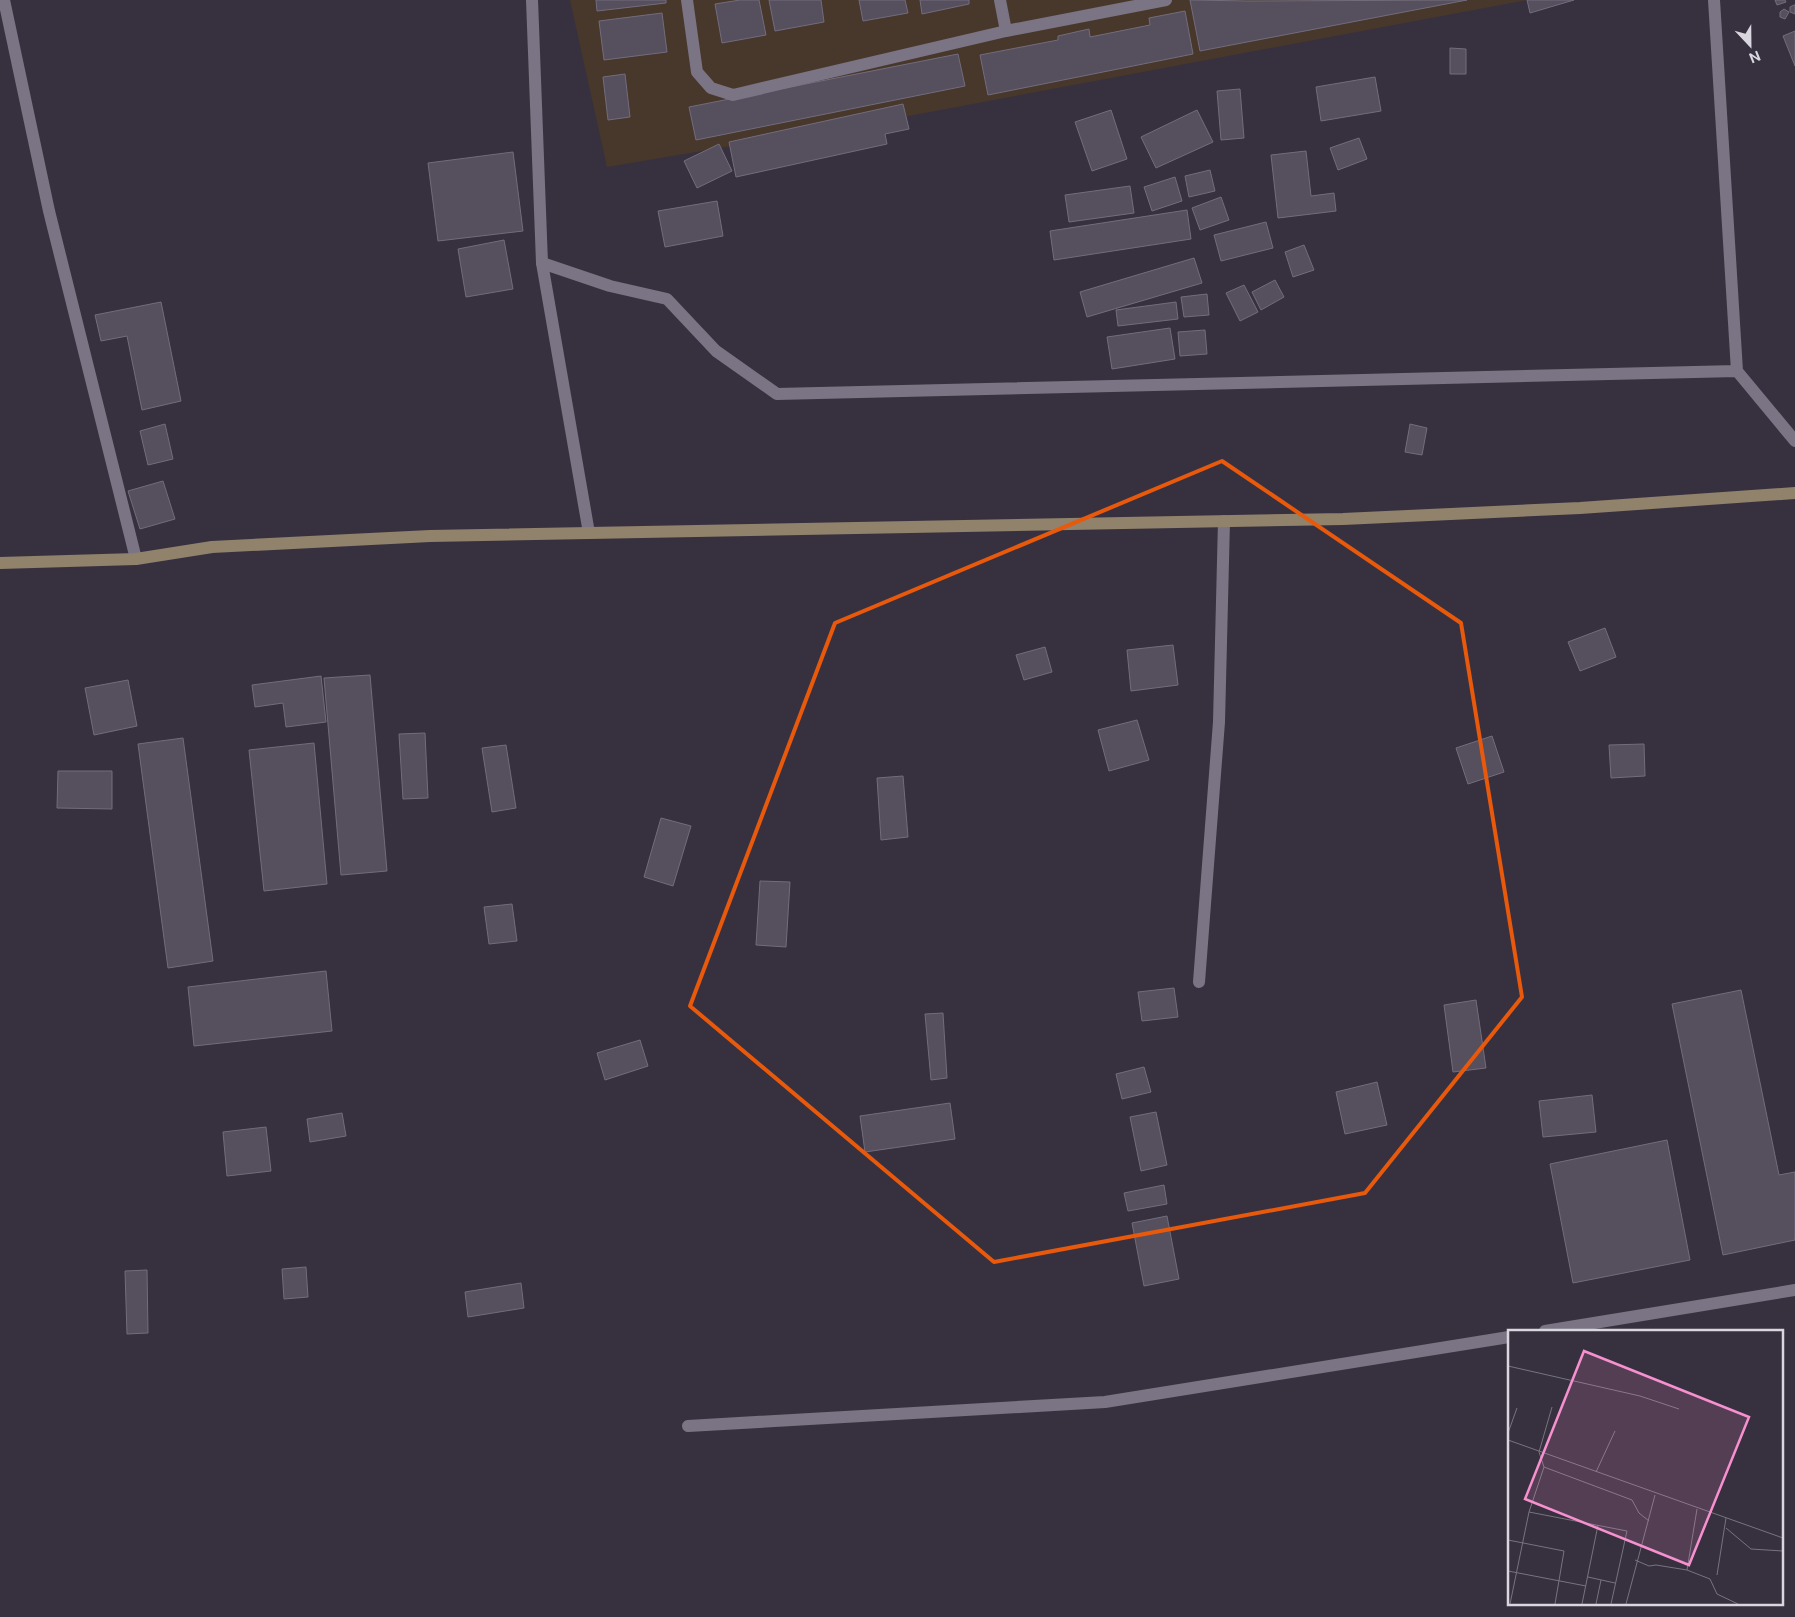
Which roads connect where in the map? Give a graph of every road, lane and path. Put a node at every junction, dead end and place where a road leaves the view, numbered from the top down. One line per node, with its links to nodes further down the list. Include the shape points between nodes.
1 (4, 0): 14 (street, via 49,211)
2 (532, 0): 8 (street)
3 (687, 0): 7 (street, via 697,72 711,88 733,95)
4 (1000, 0): 7 (street)
5 (1166, 0): 7 (street)
6 (1714, 0): 9 (street)
7 (1006, 32)
8 (542, 263): 9 (street, via 610,286 667,299 716,352 777,394); 13 (street)
9 (1737, 371): 10 (street)
10 (1795, 442)
11 (1795, 493): 12 (main road, via 1560,509)
12 (1224, 521): 13 (main road); 16 (street, via 1219,722)
13 (590, 533): 14 (main road, via 430,536 212,547)
14 (136, 559): 15 (main road)
15 (0, 563)
16 (1199, 982)
17 (1795, 1290): 18 (street)
18 (1550, 1330)
19 (1508, 1336): 20 (street, via 1105,1402)
20 (688, 1426)

